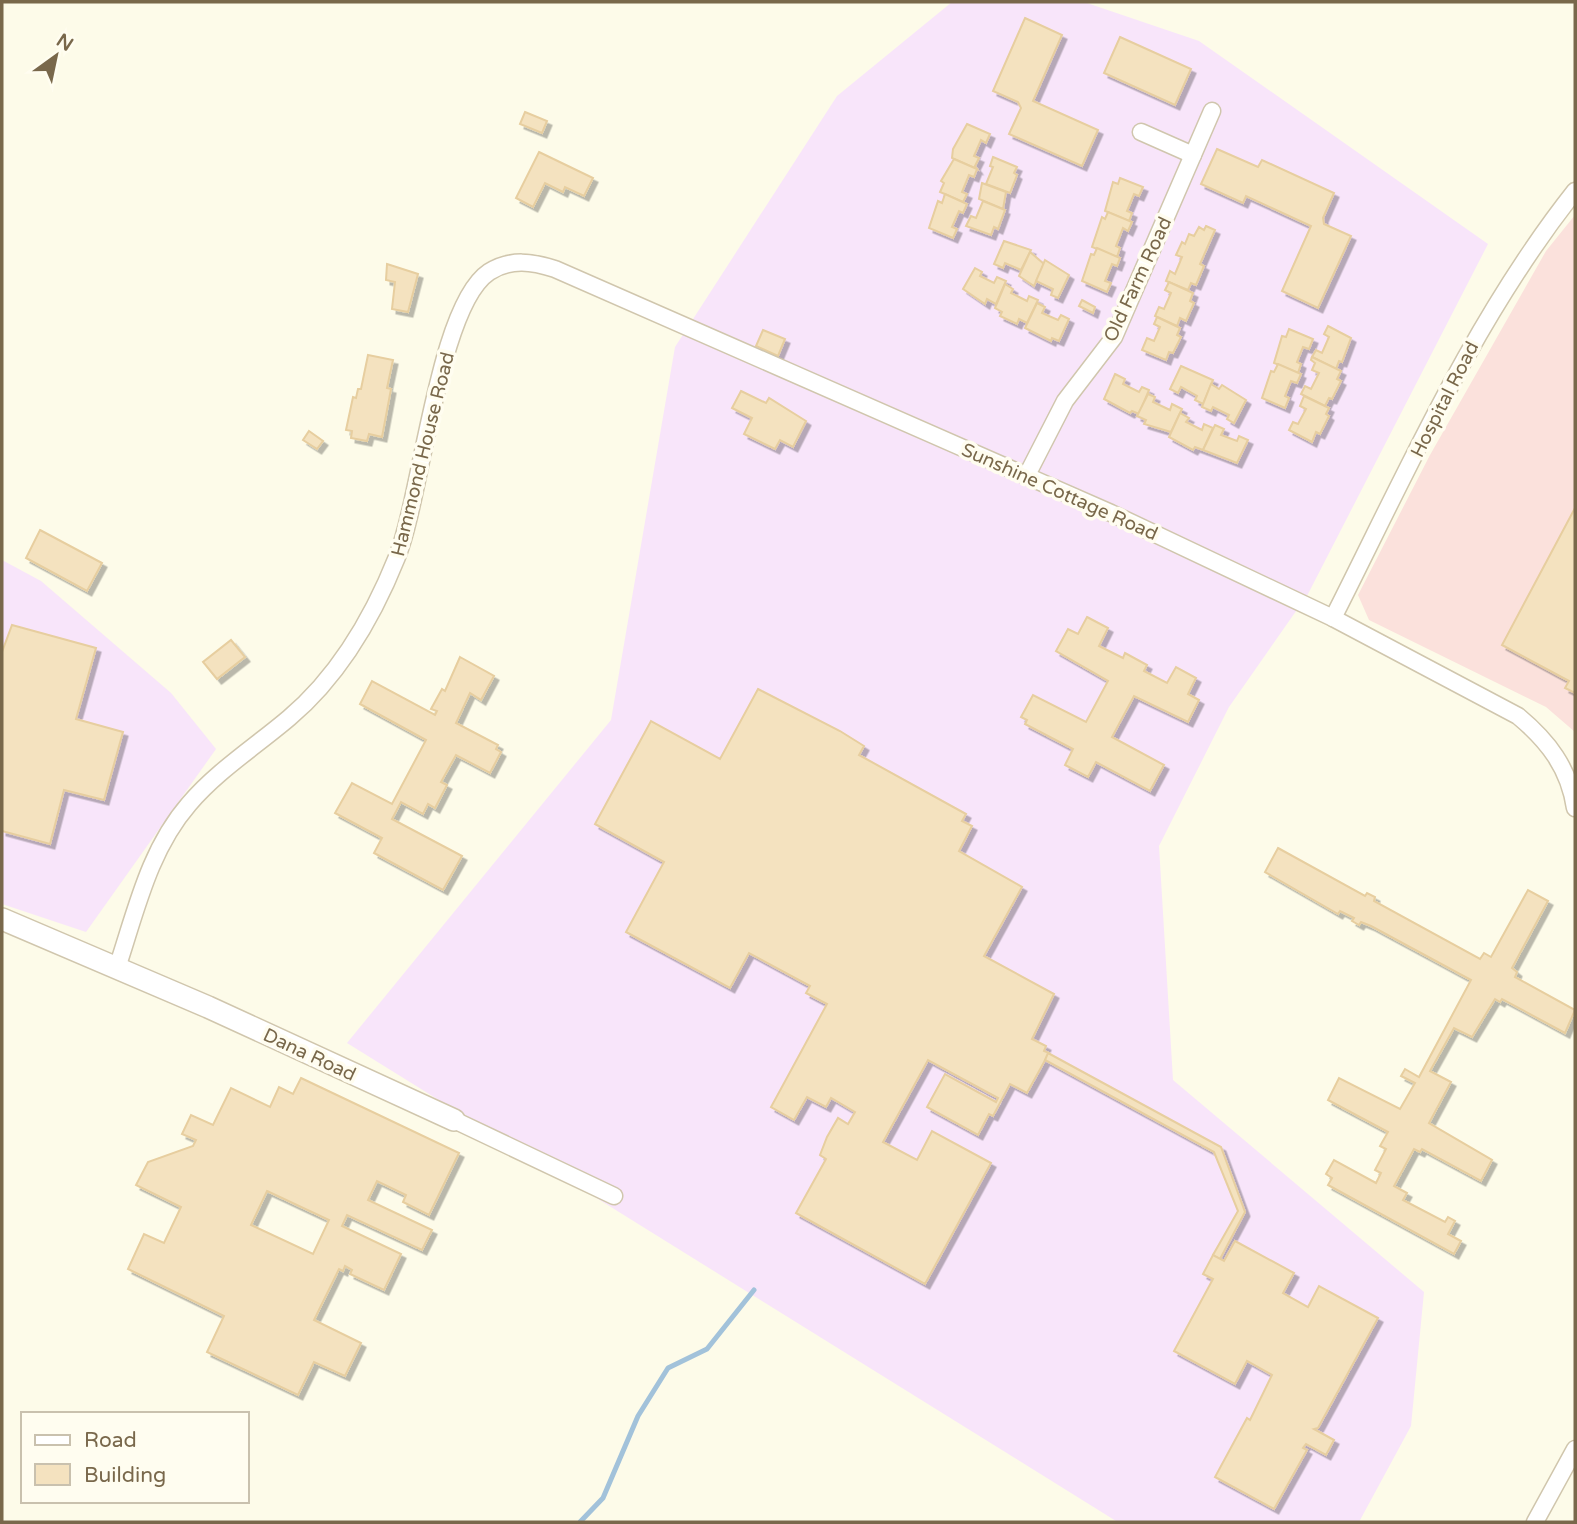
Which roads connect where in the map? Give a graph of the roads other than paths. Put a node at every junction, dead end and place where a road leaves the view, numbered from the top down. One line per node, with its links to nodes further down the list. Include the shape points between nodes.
1 (1212, 111): 3 (street, Old Farm Road)
2 (1141, 132): 3 (street)
3 (1193, 155): 6 (street, Old Farm Road, via 1114,337 1065,401)
4 (1575, 191): 7 (street, Hospital Road, via 1472,344)
5 (488, 273): 6 (street, Sunshine Cottage Road, via 509,263 532,262 555,269); 10 (street, Hammond House Road, via 463,311 446,354 402,544 368,620 325,683 215,778 167,833 142,888)
6 (1027, 475): 7 (street, Sunshine Cottage Road)
7 (1333, 618): 8 (street, Sunshine Cottage Road, via 1518,716 1544,739 1562,765)
8 (1575, 808)
9 (2, 919): 10 (street, Dana Road)
10 (117, 968): 11 (street, Dana Road)
11 (454, 1120): 12 (street, Dana Road)
12 (614, 1196)
13 (1575, 1449): 14 (street)
14 (1535, 1522)

